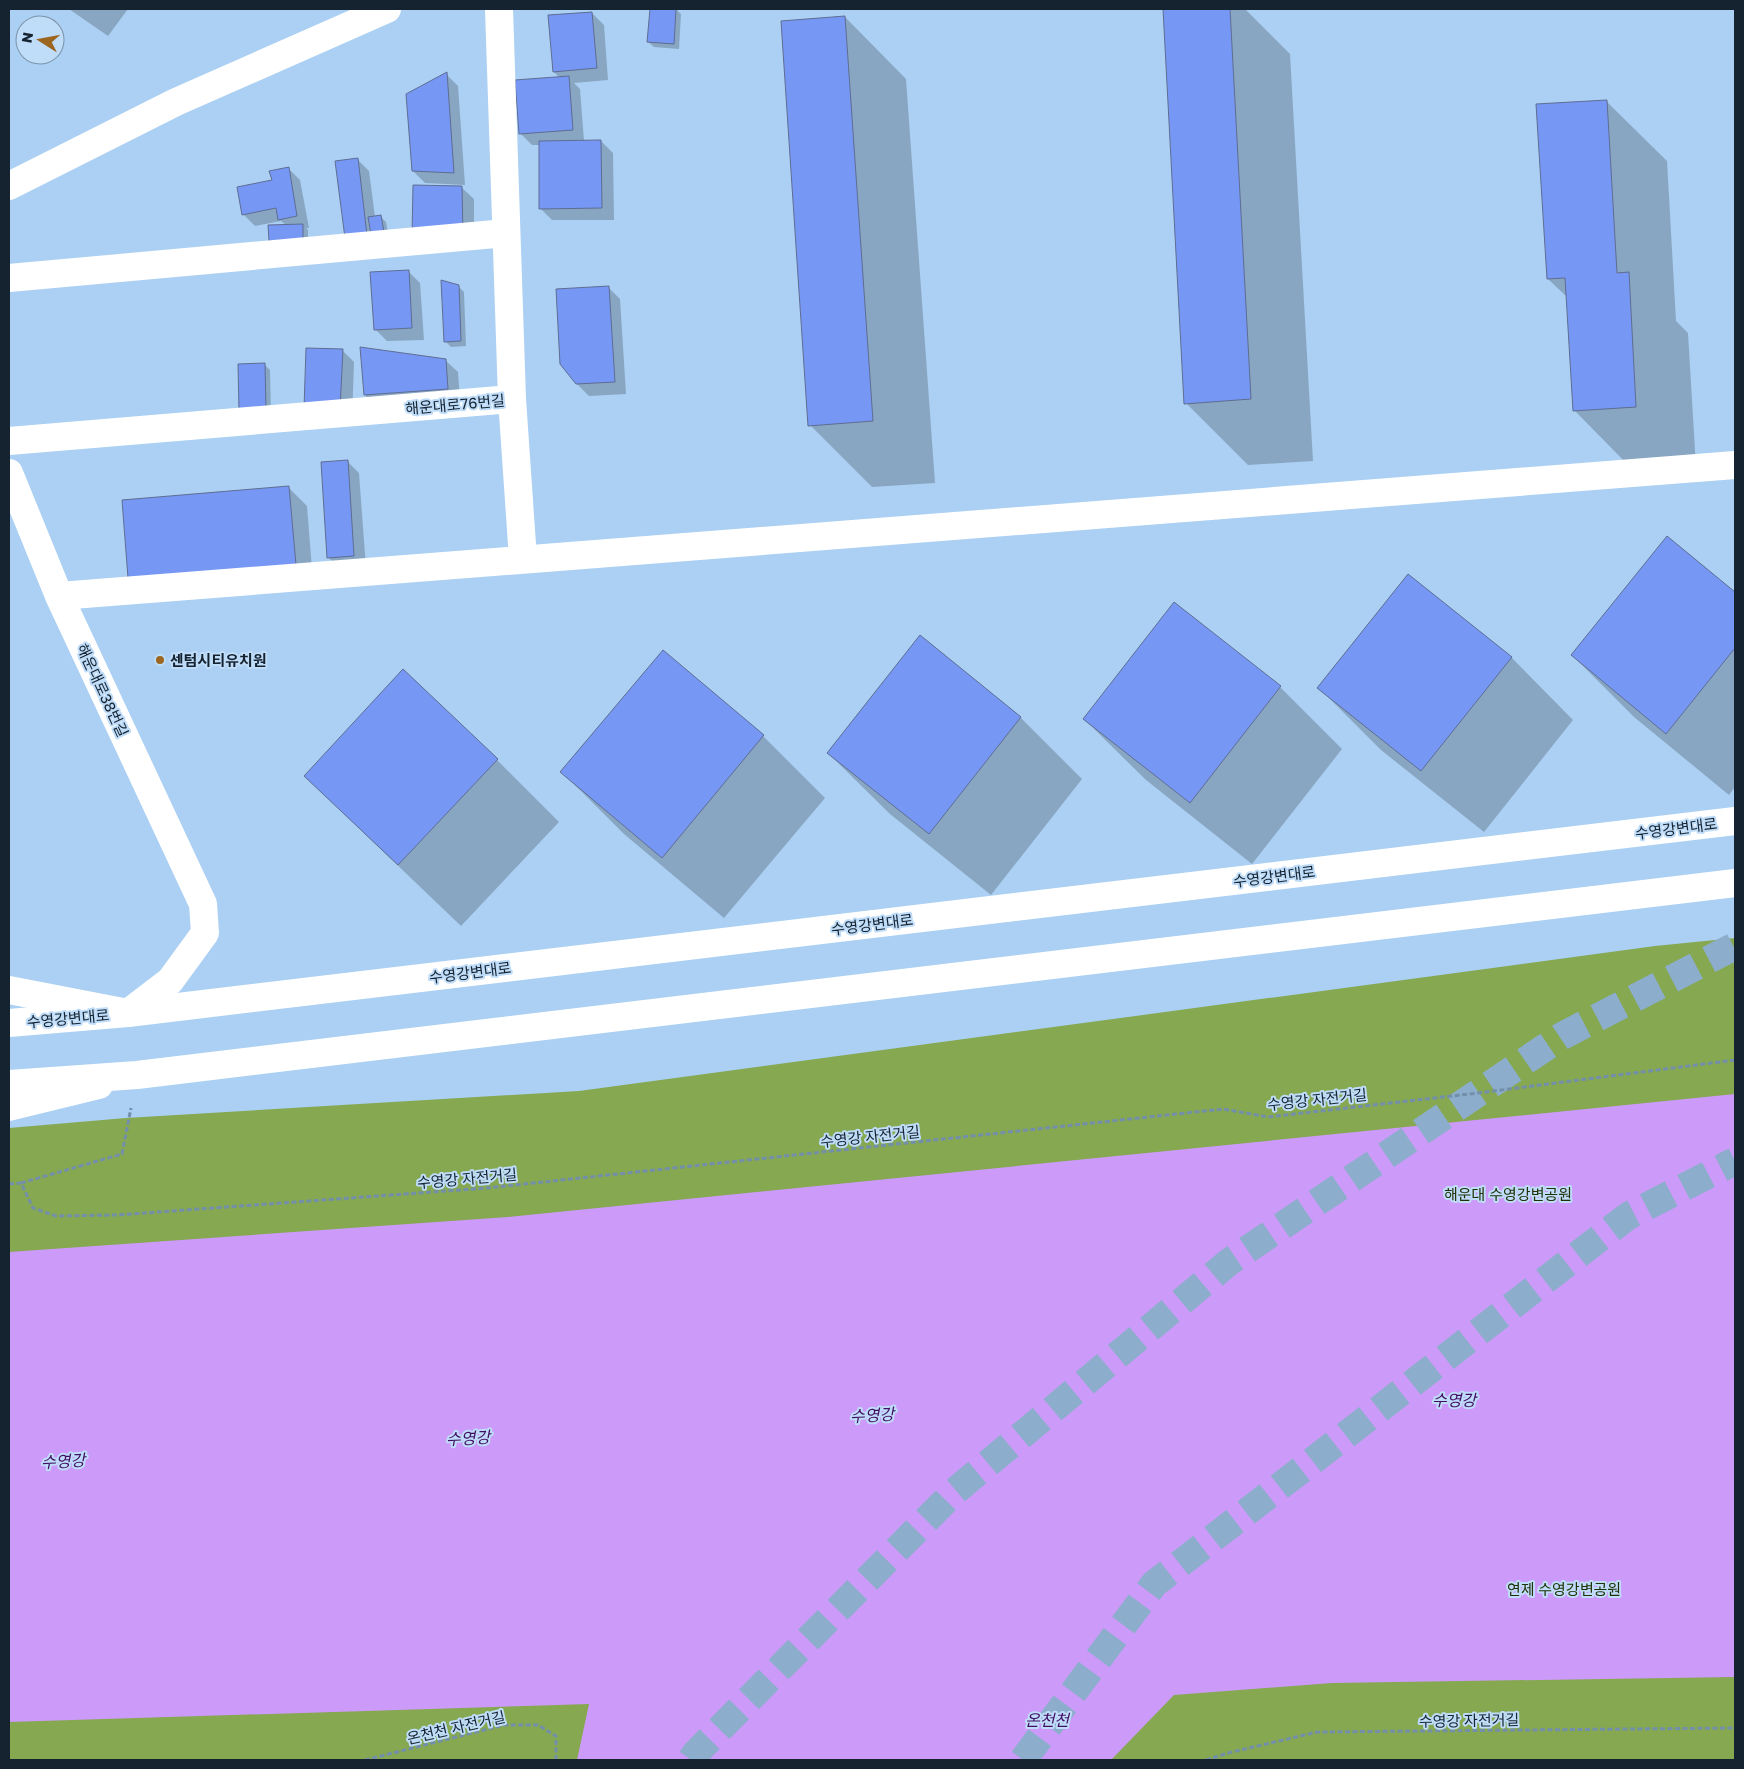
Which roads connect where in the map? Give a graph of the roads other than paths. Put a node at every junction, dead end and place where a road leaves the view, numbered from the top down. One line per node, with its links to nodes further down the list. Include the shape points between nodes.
1 (386, 9): 3 (street, via 176,102)
2 (499, 9): 4 (street, 해운대로76번길)
3 (9, 186)
4 (506, 233): 5 (street); 6 (street, 해운대로76번길)
5 (9, 278)
6 (512, 399): 7 (street, 해운대로76번길); 10 (street)
7 (9, 441)
8 (1735, 465): 10 (street)
9 (9, 473): 11 (street, 해운대로38번길)
10 (523, 559): 11 (street)
11 (59, 596): 15 (street, 해운대로38번길, via 203,904 205,933 170,981)
12 (1735, 821): 15 (street, 수영강변대로)
13 (1735, 883): 17 (street)
14 (9, 990): 15 (street)
15 (128, 1013): 16 (street, 수영강변대로)
16 (9, 1024)
17 (138, 1075): 18 (street); 19 (street)
18 (9, 1084)
19 (9, 1108)

